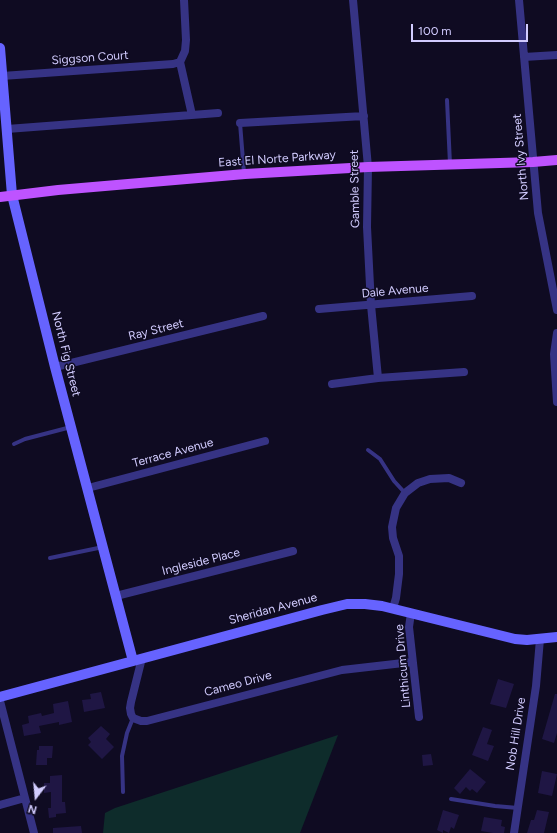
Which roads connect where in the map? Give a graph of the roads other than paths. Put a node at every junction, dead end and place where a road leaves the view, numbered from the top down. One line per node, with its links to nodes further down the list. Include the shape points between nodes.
1 (184, 0): 7 (street, via 186,40)
2 (353, 0): 12 (street, Gamble Street)
3 (519, 0): 6 (street, North Ivy Street)
4 (0, 48): 8 (street, North Fig Street)
5 (557, 55): 6 (street)
6 (524, 56): 16 (street, North Ivy Street)
7 (180, 62): 8 (street, Siggson Court); 11 (street)
8 (2, 76): 14 (street, North Fig Street)
9 (447, 100): 17 (lane)
10 (218, 113): 11 (street)
11 (192, 115): 14 (street)
12 (364, 116): 13 (street); 18 (street, Gamble Street)
13 (240, 123): 19 (lane)
14 (7, 129): 20 (street, North Fig Street)
15 (557, 160): 16 (main road, East El Norte Parkway)
16 (533, 162): 17 (main road, East El Norte Parkway); 25 (street, North Ivy Street, via 538,213)
17 (450, 165): 18 (main road, East El Norte Parkway)
18 (368, 167): 19 (main road, East El Norte Parkway); 23 (street, Gamble Street, via 367,227)
19 (244, 174): 20 (main road, East El Norte Parkway)
20 (12, 195): 21 (main road, East El Norte Parkway); 28 (street, North Fig Street)
21 (0, 197)
22 (472, 296): 23 (street, Dale Avenue)
23 (371, 305): 24 (street, Dale Avenue); 30 (street, Gamble Street)
24 (319, 309)
25 (557, 310)
26 (263, 316): 28 (street, Ray Street)
27 (557, 333): 32 (street, via 554,354)
28 (55, 367): 33 (street, North Fig Street)
29 (464, 372): 30 (street)
30 (378, 378): 31 (street)
31 (332, 384)
32 (557, 402)
33 (72, 426): 35 (lane); 38 (street, North Fig Street)
34 (265, 441): 38 (street, Terrace Avenue)
35 (14, 444)
36 (368, 450): 39 (lane, via 380,458 394,481)
37 (461, 483): 39 (street, via 449,478 430,479 418,482)
38 (88, 488): 40 (street, North Fig Street)
39 (406, 493): 44 (street, via 396,508 392,527 399,556)
40 (103, 547): 42 (lane); 43 (street, North Fig Street)
41 (293, 551): 43 (street, Ingleside Place)
42 (50, 558)
43 (116, 596): 48 (street, North Fig Street)
44 (394, 608): 45 (street, Sheridan Avenue); 48 (street, Sheridan Avenue, via 365,604 337,606)
45 (411, 613): 47 (street, Sheridan Avenue, via 506,638); 49 (street, Linthicum Drive, via 409,627)
46 (557, 637): 47 (street, Sheridan Avenue)
47 (540, 639): 58 (street, Nob Hill Drive, via 536,686)
48 (138, 660): 50 (street, Sheridan Avenue); 53 (street, via 131,702 130,714)
49 (412, 662): 52 (street, Linthicum Drive); 53 (street, Cameo Drive, via 342,670 147,721)
50 (0, 697)
51 (0, 701): 55 (street)
52 (418, 717)
53 (133, 718): 54 (lane, via 122,756)
54 (124, 792)
55 (25, 798): 57 (street); 59 (street)
56 (451, 799): 58 (lane)
57 (0, 805)
58 (518, 808): 60 (street, Nob Hill Drive)
59 (34, 833)
60 (514, 833)

